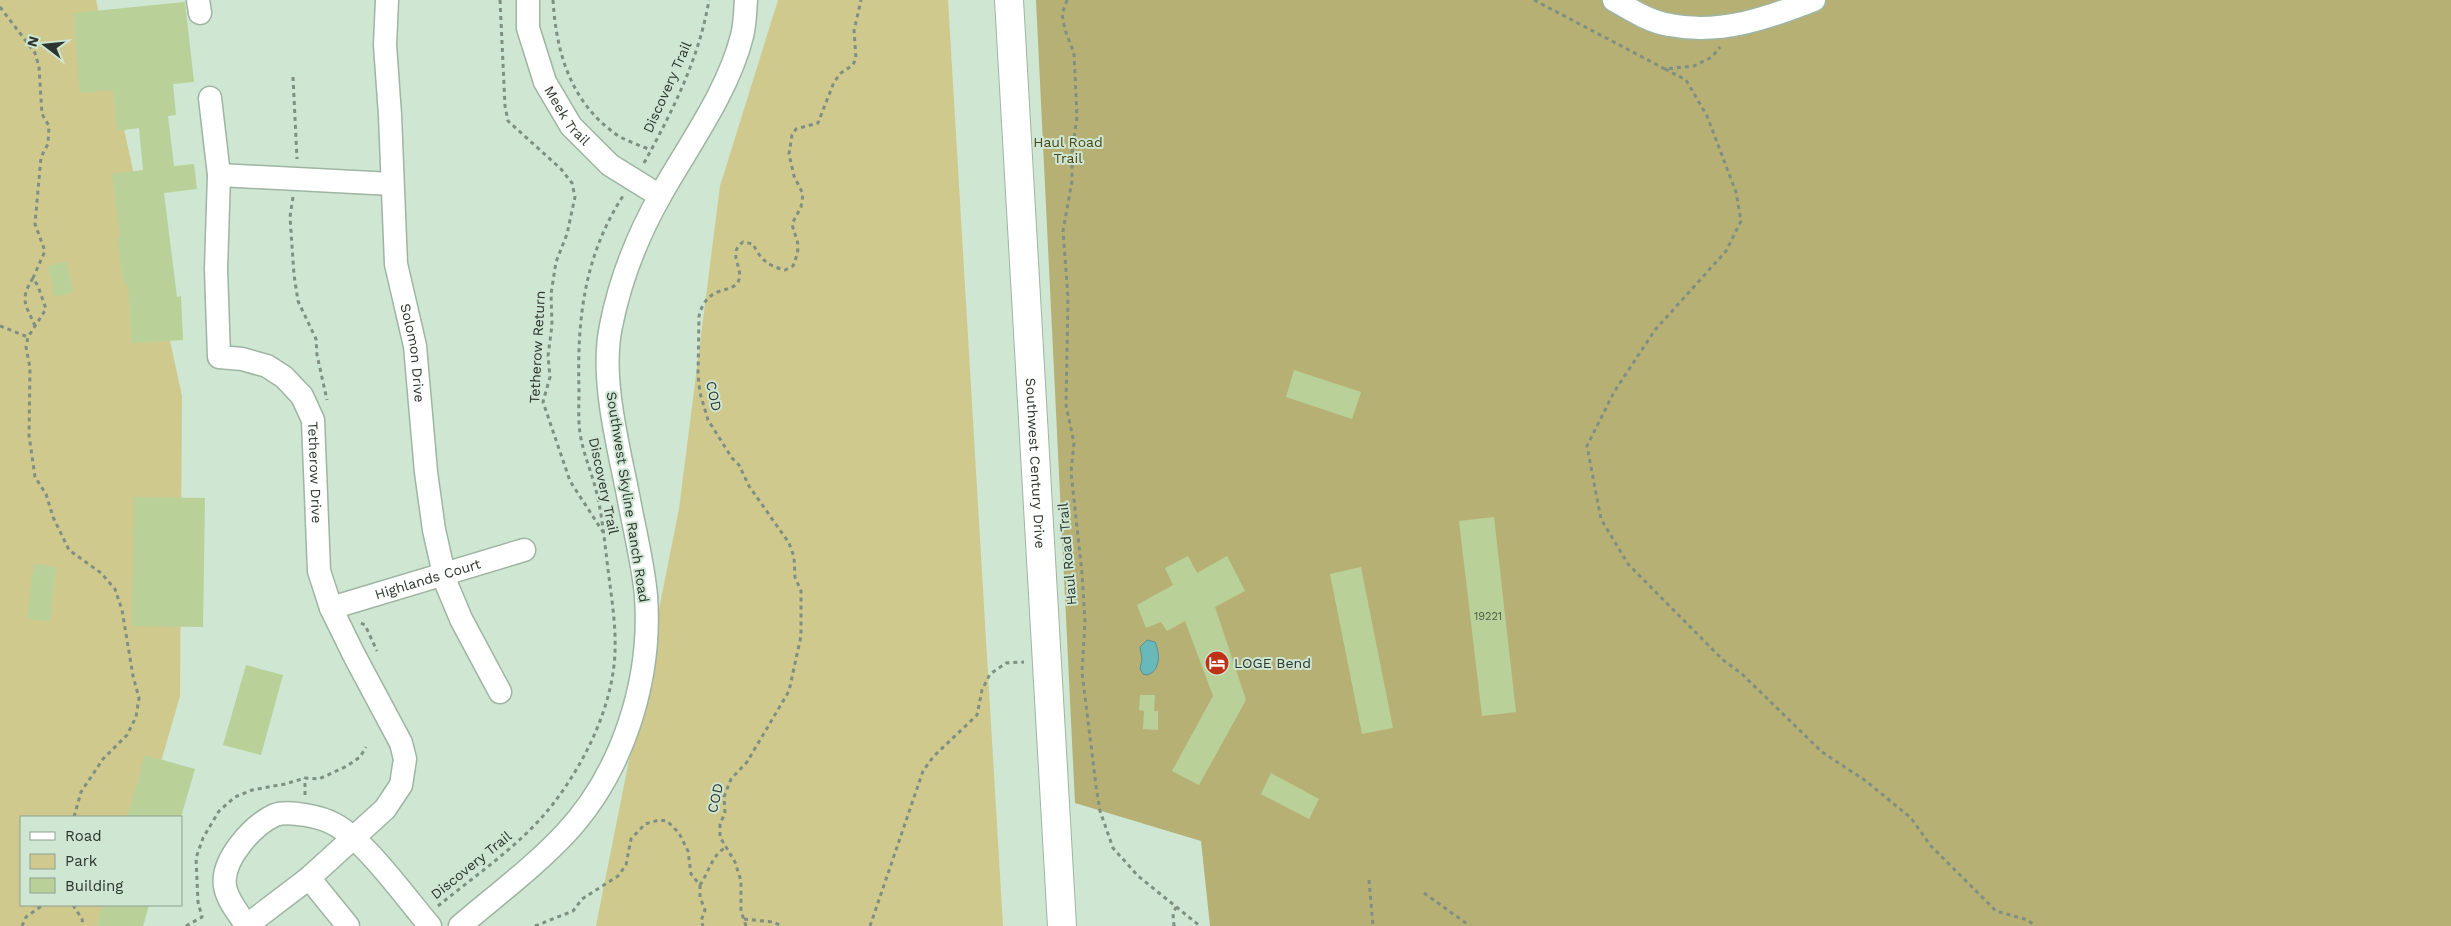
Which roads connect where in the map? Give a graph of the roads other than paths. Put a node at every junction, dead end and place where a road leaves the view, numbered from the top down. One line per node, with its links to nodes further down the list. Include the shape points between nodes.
1 (387, 0): 9 (street, Solomon Drive, via 385,45)
2 (528, 0): 10 (street, Meek Trail, via 528,28 545,82 571,126 610,165)
3 (746, 0): 10 (street, Southwest Skyline Ranch Road, via 742,36 720,92)
4 (1009, 0): 21 (main road, Southwest Century Drive)
5 (1614, 0): 6 (street, via 1669,25 1719,28 1761,20)
6 (1814, 0)
7 (210, 98): 8 (street, Tetherow Drive)
8 (218, 175): 9 (street); 13 (street, Tetherow Drive, via 216,269 219,357 267,366 284,377 302,396 313,420 319,571)
9 (392, 184): 12 (street, Solomon Drive, via 396,264 415,346 426,472)
10 (660, 196): 20 (street, Southwest Skyline Ranch Road, via 622,279 610,329 608,377 614,422 646,595 646,641 633,713 606,776 567,832 544,856)
11 (524, 550): 12 (street, Highlands Court)
12 (444, 574): 13 (street, Highlands Court); 14 (street, Solomon Drive, via 461,619)
13 (331, 608): 15 (street, Tetherow Drive, via 401,743 405,759 401,785 396,793 385,809)
14 (500, 692)
15 (353, 836): 16 (street, Tetherow Drive); 17 (street); 18 (street, via 333,823 290,813 276,815 254,830 238,846 227,867 225,885 230,901)
16 (309, 878): 18 (street, Tetherow Drive); 19 (street)
17 (426, 922)
18 (246, 926)
19 (348, 926)
20 (460, 926)
21 (1062, 926)

